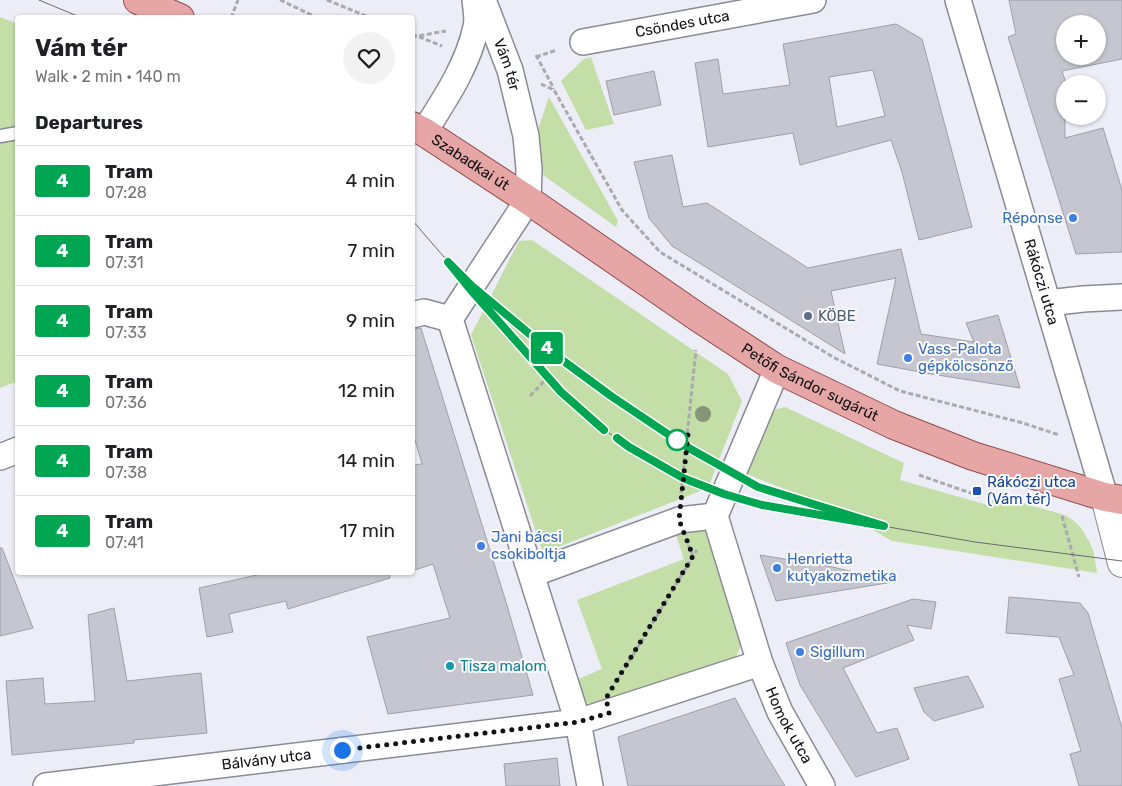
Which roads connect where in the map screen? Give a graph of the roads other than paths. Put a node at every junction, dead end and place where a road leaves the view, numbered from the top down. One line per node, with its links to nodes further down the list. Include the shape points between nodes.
1 (138, 0): 6 (main road)
2 (475, 0): 8 (street, Vám tér, via 477,25 468,56 443,102)
3 (483, 0): 11 (street, Vám tér, via 510,70 526,136)
4 (813, 0): 7 (street, Csöndes utca)
5 (958, 0): 13 (street, Rákóczi utca)
6 (173, 15)
7 (583, 42)
8 (418, 129): 11 (main road, Szabadkai út)
9 (15, 134): 10 (lane)
10 (0, 136)
11 (528, 200): 15 (street); 16 (main road, Petőfi Sándor sugárút)
12 (1122, 297): 13 (street)
13 (1048, 303): 19 (street, Rákóczi utca)
14 (415, 315): 15 (street, via 424,312)
15 (450, 319): 22 (street)
16 (777, 368): 19 (main road, Petőfi Sándor sugárút, via 894,425 973,456); 20 (street)
17 (15, 451): 18 (street)
18 (0, 457)
19 (1113, 498): 21 (street, Rákóczi utca)
20 (715, 516): 22 (street, via 679,520); 23 (street)
21 (1122, 563)
22 (532, 574): 24 (street)
23 (760, 662): 24 (street); 27 (street, Homok utca, via 780,712)
24 (578, 722): 25 (street, Bálvány utca); 26 (street)
25 (46, 786)
26 (590, 786)
27 (822, 786)

